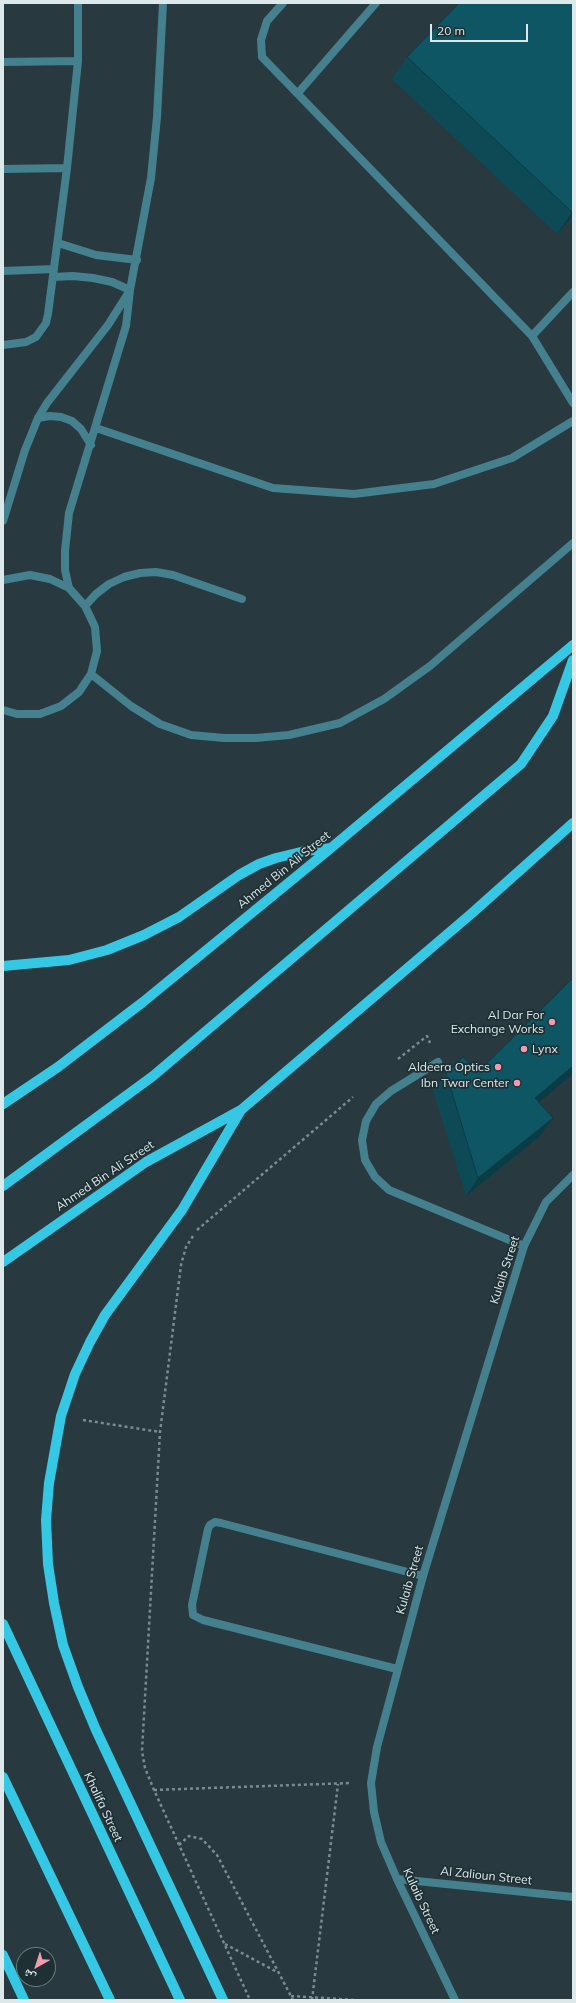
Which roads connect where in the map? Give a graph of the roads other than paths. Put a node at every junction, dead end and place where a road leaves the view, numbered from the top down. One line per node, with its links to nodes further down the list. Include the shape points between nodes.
1 (78, 3): 5 (street)
2 (163, 3): 11 (street, via 151,178)
3 (283, 3): 7 (street, via 267,21 261,40 262,57)
4 (376, 3): 7 (street)
5 (78, 61): 6 (street); 8 (street)
6 (3, 62)
7 (298, 93): 16 (street)
8 (67, 168): 9 (street); 10 (street)
9 (3, 169)
10 (58, 243): 11 (street, via 96,254); 13 (street)
11 (137, 260): 14 (street)
12 (3, 271): 13 (street)
13 (54, 273): 14 (street, via 112,282); 17 (street, via 46,323 36,337 26,342)
14 (130, 290): 19 (street, via 108,325); 21 (street, via 126,326)
15 (573, 292): 16 (street)
16 (532, 336): 18 (street)
17 (3, 345)
18 (573, 403)
19 (38, 418): 22 (street, via 56,417 72,422 81,429); 23 (street)
20 (573, 421): 21 (street, via 512,458 434,484 354,494 273,488)
21 (96, 428): 22 (street)
22 (91, 445): 26 (street, via 69,513 65,570)
23 (3, 520)
24 (573, 543): 31 (street, via 430,666 384,699 340,722 289,735 256,738 191,735 160,724 131,706)
25 (3, 580): 26 (street, via 30,575 50,579)
26 (68, 588): 28 (street)
27 (242, 599): 28 (street, via 173,575 140,573 109,584)
28 (85, 606): 31 (street, via 95,627 97,651)
29 (573, 645): 34 (main road, Ahmed Bin Ali Street)
30 (573, 660): 40 (main road, via 552,716 521,764 153,1076)
31 (91, 674): 32 (street, via 79,692 62,706 40,714 17,714)
32 (3, 710)
33 (573, 823): 38 (main road, Ahmed Bin Ali Street, via 471,914)
34 (331, 848): 35 (main road, via 283,856 259,864 179,917 107,950 69,960); 37 (main road, Ahmed Bin Ali Street, via 143,1002 58,1067)
35 (3, 966)
36 (438, 1062): 41 (street, via 391,1091 376,1104 366,1121 362,1140 365,1160 375,1177 389,1190)
37 (3, 1104)
38 (241, 1110): 42 (main road, Ahmed Bin Ali Street, via 146,1162); 53 (main road, via 182,1210 105,1315 75,1374 61,1416 49,1483 46,1520 48,1564 63,1645 78,1687)
39 (573, 1175): 41 (street, Kulaib Street, via 546,1202)
40 (3, 1186)
41 (524, 1246): 43 (street, Kulaib Street)
42 (3, 1262)
43 (423, 1576): 45 (street, Kulaib Street); 45 (street, via 221,1523 215,1522 208,1529 192,1605 193,1615 203,1620)
44 (3, 1624): 52 (main road, Khalifa Street)
45 (397, 1668): 47 (street, Kulaib Street, via 377,1747 371,1783 381,1842)
46 (3, 1777): 51 (main road)
47 (397, 1879): 48 (street, Al Zalioun Street); 54 (street, Kulaib Street)
48 (573, 1897)
49 (3, 1955): 50 (main road)
50 (24, 2000)
51 (110, 2000)
52 (180, 2000)
53 (223, 2000)
54 (455, 2000)

